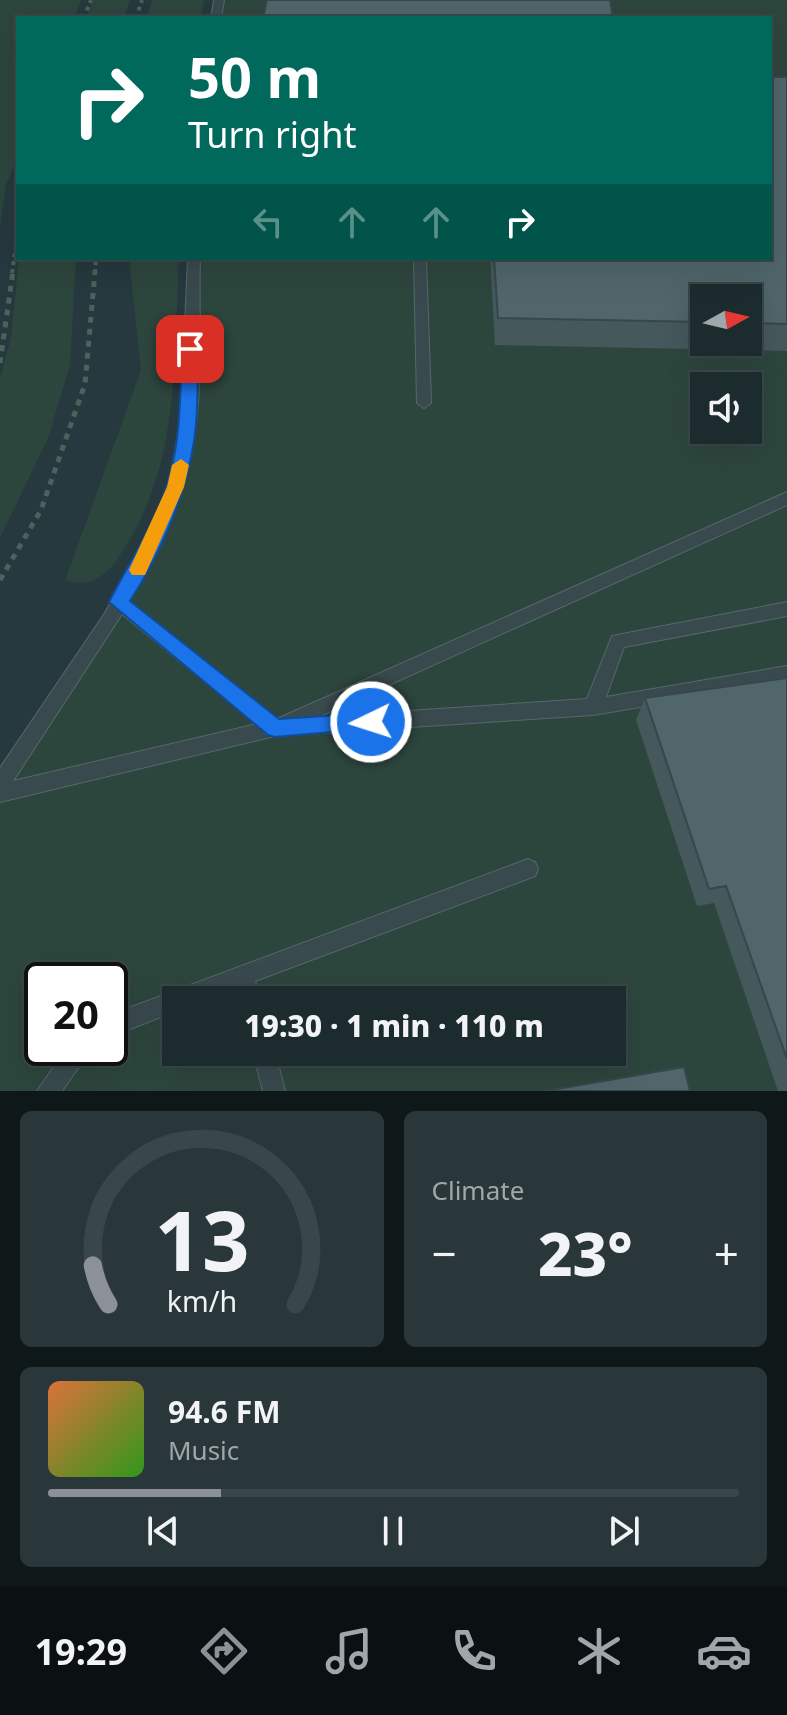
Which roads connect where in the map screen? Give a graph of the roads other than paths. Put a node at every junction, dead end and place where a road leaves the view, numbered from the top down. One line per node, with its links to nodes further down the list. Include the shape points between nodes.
1 (194, 260): 5 (lane, via 186,440 176,487)
2 (420, 260): 3 (lane)
3 (424, 403)
4 (787, 498): 9 (lane)
5 (119, 602): 9 (lane); 10 (lane)
6 (787, 609): 8 (lane, via 618,641)
7 (787, 674): 8 (lane)
8 (593, 707): 9 (lane)
9 (275, 728): 11 (lane)
10 (0, 784)
11 (0, 793)
12 (528, 869): 13 (lane)
13 (243, 974): 14 (lane); 15 (lane)
14 (212, 986)
15 (246, 986)
16 (162, 1006): 17 (lane)
17 (128, 1019)
18 (67, 1066): 20 (lane)
19 (268, 1066): 21 (lane)
20 (48, 1091)
21 (274, 1091)

